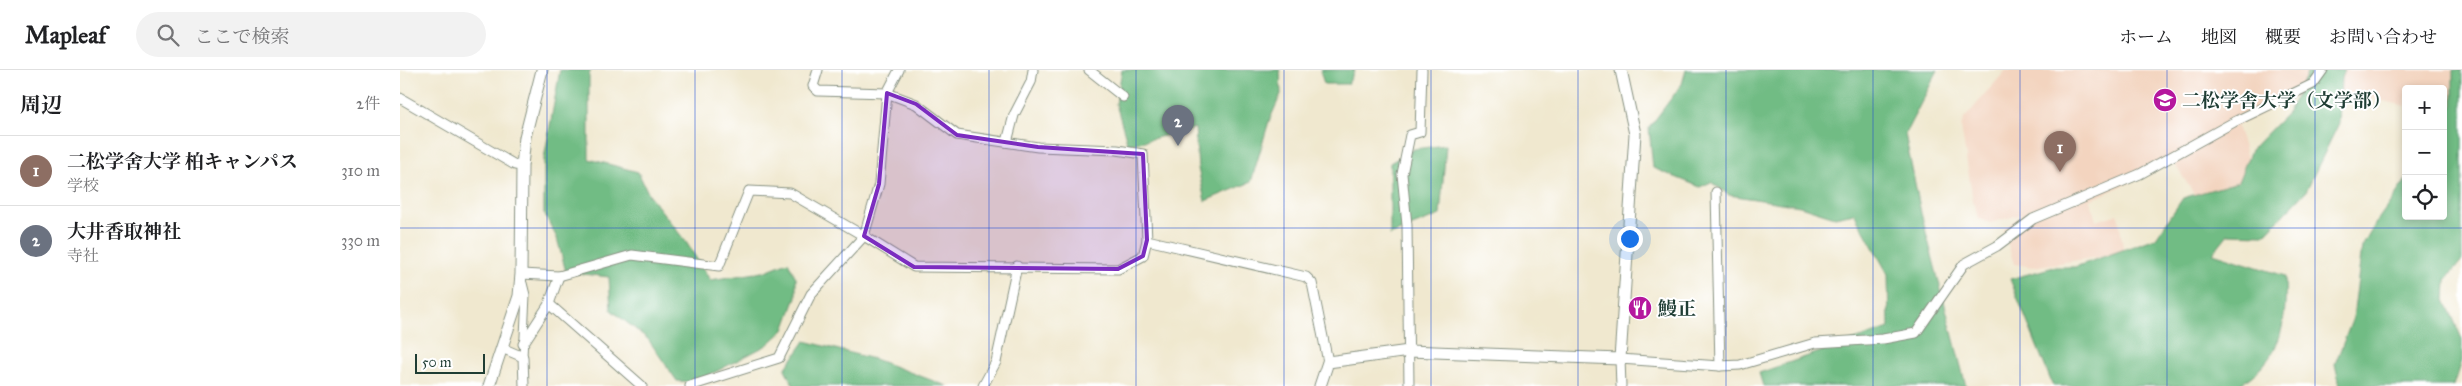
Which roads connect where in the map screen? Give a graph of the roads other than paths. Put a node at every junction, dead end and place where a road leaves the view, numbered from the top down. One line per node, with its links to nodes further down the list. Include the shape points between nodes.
1 (542, 70): 13 (street)
2 (818, 70): 9 (street, via 813,86 818,91)
3 (899, 70): 9 (street)
4 (1034, 70): 12 (street, via 1014,115)
5 (1088, 70): 10 (street)
6 (1422, 70): 23 (street, via 1420,132 1410,135 1402,174 1407,225)
7 (1621, 70): 25 (street, via 1635,134)
8 (2323, 70): 27 (street, via 2313,84 2234,122 2140,174 2033,219 1997,246 1964,264 1916,333 1883,339 1815,343 1740,365)
9 (887, 94): 12 (street, via 916,104 957,135); 15 (street, via 878,184)
10 (1123, 97)
11 (400, 98): 13 (street, via 514,165)
12 (1007, 142): 16 (street, via 1143,154)
13 (522, 166): 18 (street)
14 (1716, 192): 27 (street)
15 (864, 236): 17 (street, via 914,267); 19 (street, via 790,193 749,191 719,266 632,255); 33 (street, via 811,294 779,358)
16 (1147, 240): 17 (street, via 1143,256 1118,269); 26 (street, via 1306,277 1312,284)
17 (1017, 266): 34 (street, via 996,362)
18 (521, 274): 19 (street); 21 (street, via 526,295); 22 (street, via 514,316)
19 (558, 276): 20 (street)
20 (550, 304): 21 (street); 28 (street)
21 (523, 344): 24 (street)
22 (502, 348): 24 (street); 29 (street)
23 (1409, 350): 25 (street); 26 (street); 36 (street)
24 (523, 357): 30 (street)
25 (1620, 359): 27 (street); 37 (street)
26 (1328, 362): 35 (street)
27 (1720, 366)
28 (630, 374): 31 (street); 32 (street)
29 (489, 386)
30 (524, 386)
31 (631, 386)
32 (642, 386)
33 (690, 386)
34 (983, 386)
35 (1320, 386)
36 (1409, 386)
37 (1621, 386)

